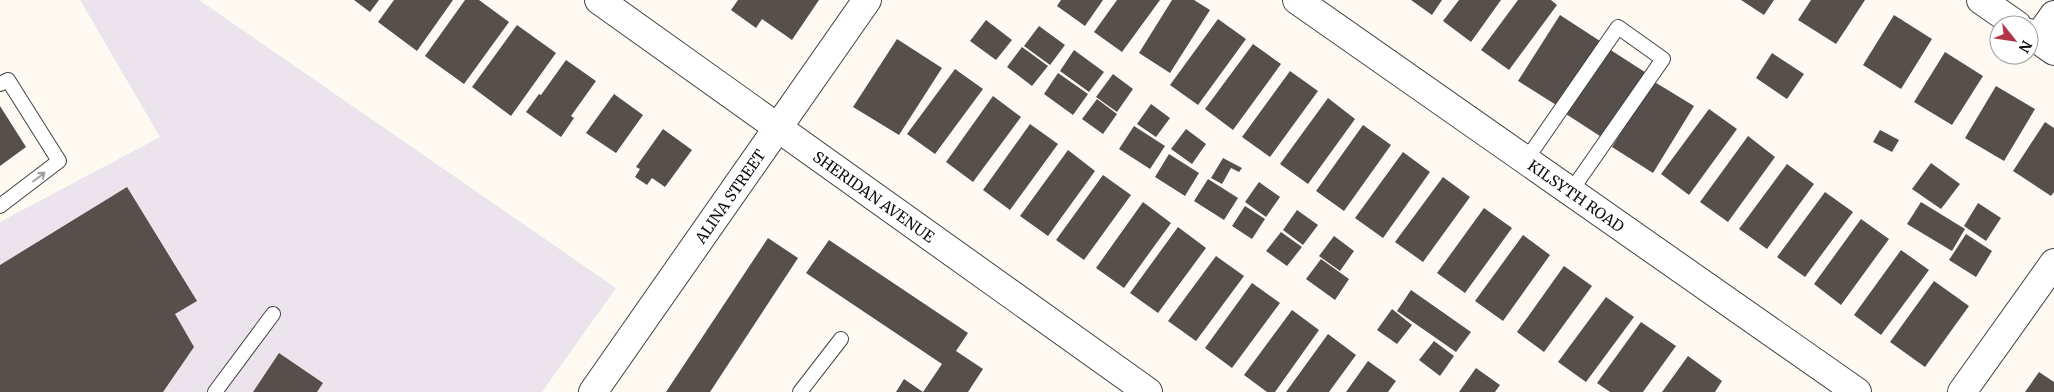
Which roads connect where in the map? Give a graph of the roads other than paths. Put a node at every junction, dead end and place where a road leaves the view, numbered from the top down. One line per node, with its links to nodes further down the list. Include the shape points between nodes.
1 (599, 0): 9 (street, SHERIDAN AVENUE)
2 (867, 0): 9 (street, ALINA STREET)
3 (1297, 0): 10 (street, KILSYTH ROAD)
4 (1982, 0): 5 (street)
5 (2003, 15)
6 (2054, 15): 7 (street)
7 (2039, 32)
8 (0, 84): 12 (lane, one-way to 8, via 59,161 8,80)
9 (776, 128): 17 (street, ALINA STREET); 19 (street, SHERIDAN AVENUE)
10 (1526, 160): 11 (street, KILSYTH ROAD); 11 (lane, via 1618,27 1663,59)
11 (1571, 191): 20 (street, KILSYTH ROAD)
12 (0, 206)
13 (2054, 263): 21 (street)
14 (273, 314): 16 (lane)
15 (841, 339): 18 (lane)
16 (215, 392)
17 (593, 392)
18 (800, 392)
19 (1148, 392)
20 (1857, 392)
21 (1962, 392)

